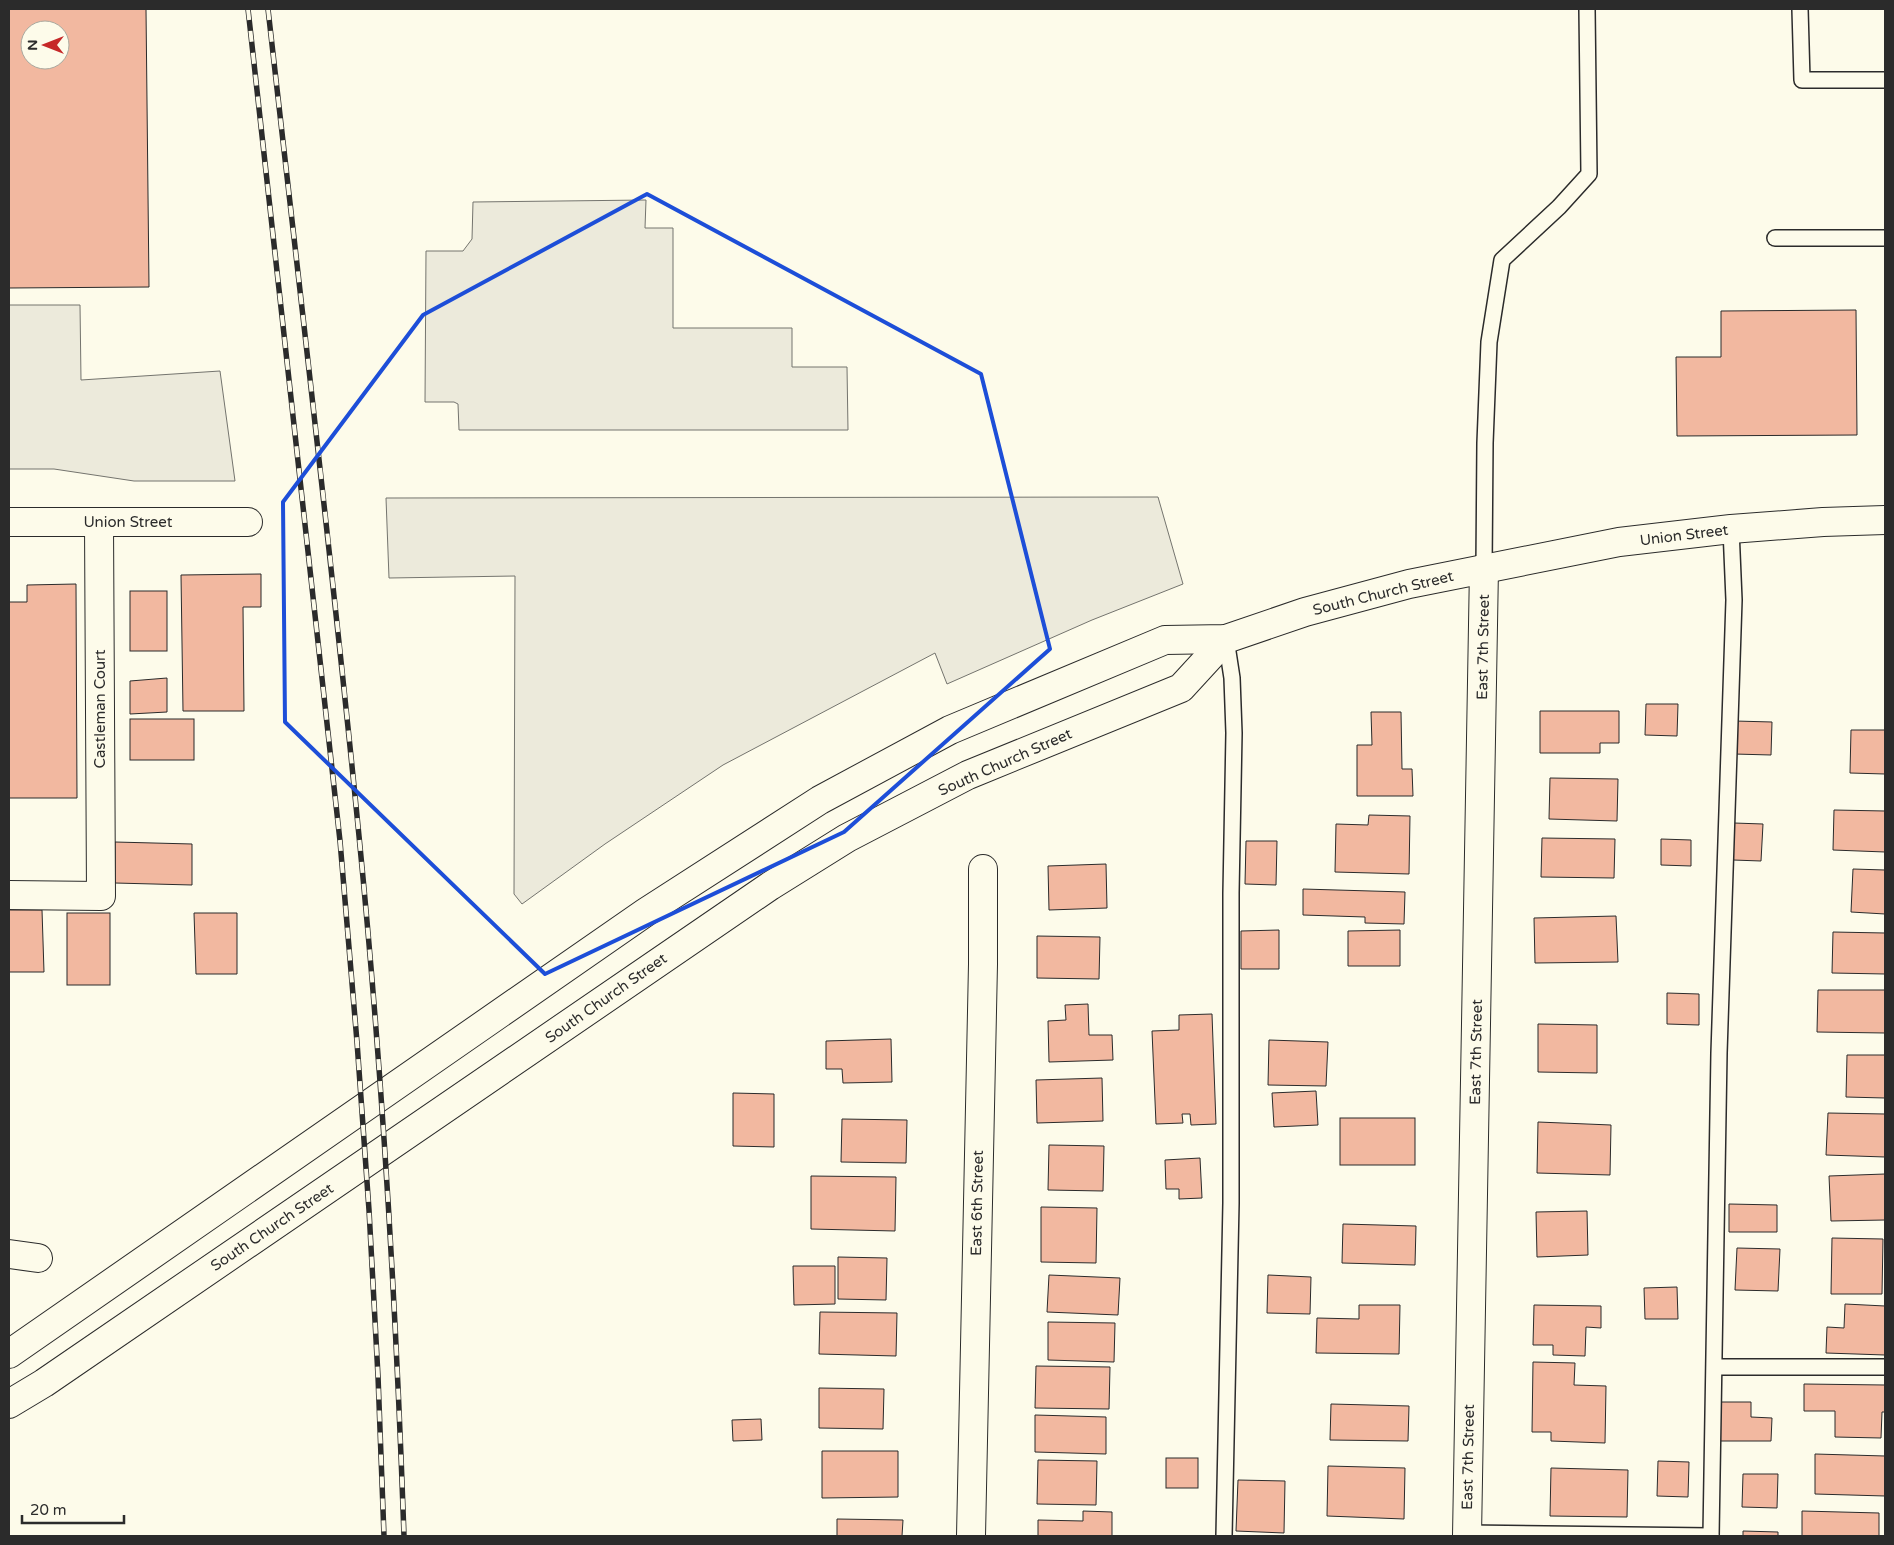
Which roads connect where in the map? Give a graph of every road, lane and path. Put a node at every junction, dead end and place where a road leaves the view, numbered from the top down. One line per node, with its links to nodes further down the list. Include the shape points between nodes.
1 (1587, 9): 11 (lane, via 1589,174 1502,260 1488,342)
2 (1800, 9): 3 (lane, via 1802,80)
3 (1885, 80)
4 (1775, 238): 5 (lane)
5 (1885, 238)
6 (1885, 520): 10 (main road, Union Street)
7 (9, 522): 9 (main road, Union Street)
8 (248, 522): 9 (main road, Union Street)
9 (99, 523): 14 (main road, Castleman Court, via 101,896)
10 (1731, 529): 11 (main road, Union Street, via 1619,542); 18 (lane, via 1734,600 1719,1053)
11 (1484, 568): 12 (main road, South Church Street, via 1409,584); 21 (main road, East 7th Street)
12 (1226, 639): 17 (main road, South Church Street, via 1165,640 950,730 820,800 646,912); 20 (main road, South Church Street, via 1181,688 968,775 847,838 770,886); 23 (lane, via 1232,678 1234,733 1231,1203)
13 (983, 869): 22 (main road, East 6th Street)
14 (9, 895)
15 (9, 1254): 16 (main road)
16 (38, 1258)
17 (9, 1354)
18 (1715, 1367): 19 (lane); 24 (lane)
19 (1885, 1367)
20 (9, 1404)
21 (1467, 1535): 24 (lane)
22 (970, 1536)
23 (1224, 1536)
24 (1711, 1536)

